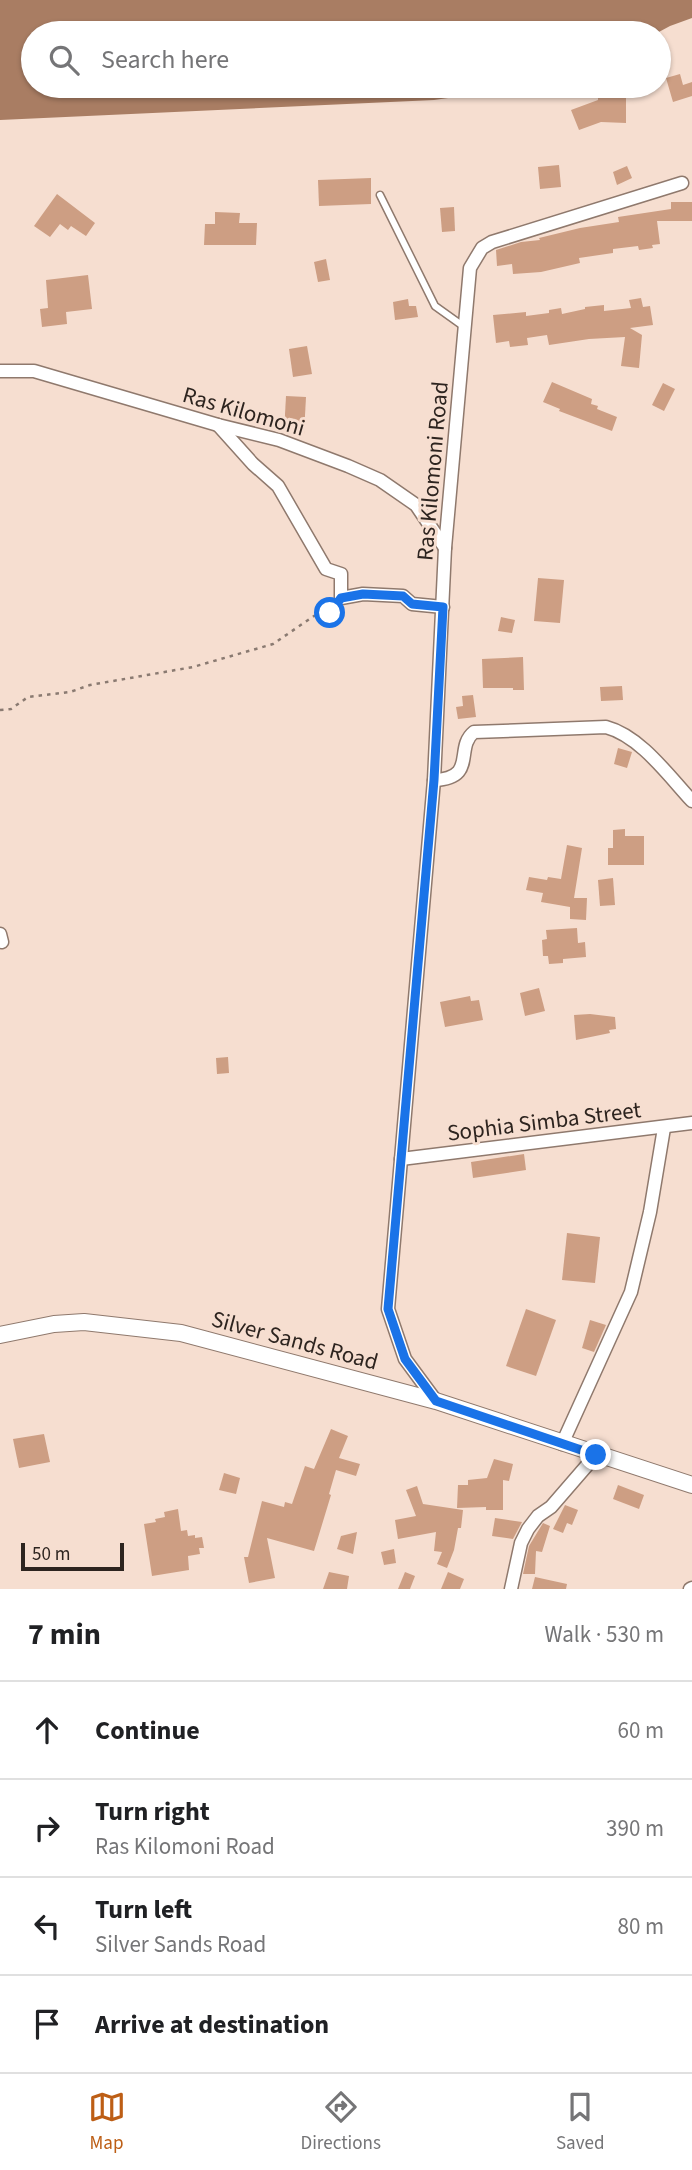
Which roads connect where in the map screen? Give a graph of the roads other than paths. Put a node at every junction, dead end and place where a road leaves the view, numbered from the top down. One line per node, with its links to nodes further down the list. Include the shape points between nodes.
1 (682, 183): 3 (street, Ras Kilomoni Road, via 482,248 470,268)
2 (380, 195): 3 (lane, via 435,306)
3 (465, 327): 6 (street, Ras Kilomoni Road)
4 (0, 371): 5 (street, Ras Kilomoni, via 34,371)
5 (218, 425): 6 (street, Ras Kilomoni, via 279,440 380,480 416,505); 7 (street, via 278,486 326,569 341,574 341,598 403,596 412,604)
6 (445, 548): 7 (street, Ras Kilomoni Road)
7 (443, 607): 8 (street, Ras Kilomoni Road)
8 (434, 780): 9 (street, via 458,773 474,732 606,727 632,738); 12 (street, Ras Kilomoni Road)
9 (692, 801)
10 (692, 1123): 11 (street, Sophia Simba Street)
11 (664, 1128): 12 (street, Sophia Simba Street); 15 (street, via 631,1292)
12 (401, 1159): 14 (street, Ras Kilomoni Road, via 388,1309 405,1359)
13 (0, 1335): 14 (street, Silver Sands Road, via 84,1322 181,1333)
14 (436, 1401): 15 (street, Silver Sands Road)
15 (562, 1444): 16 (street, Silver Sands Road)
16 (596, 1455): 17 (street, Silver Sands Road); 18 (street, via 528,1529)
17 (692, 1485)
18 (510, 1589)

